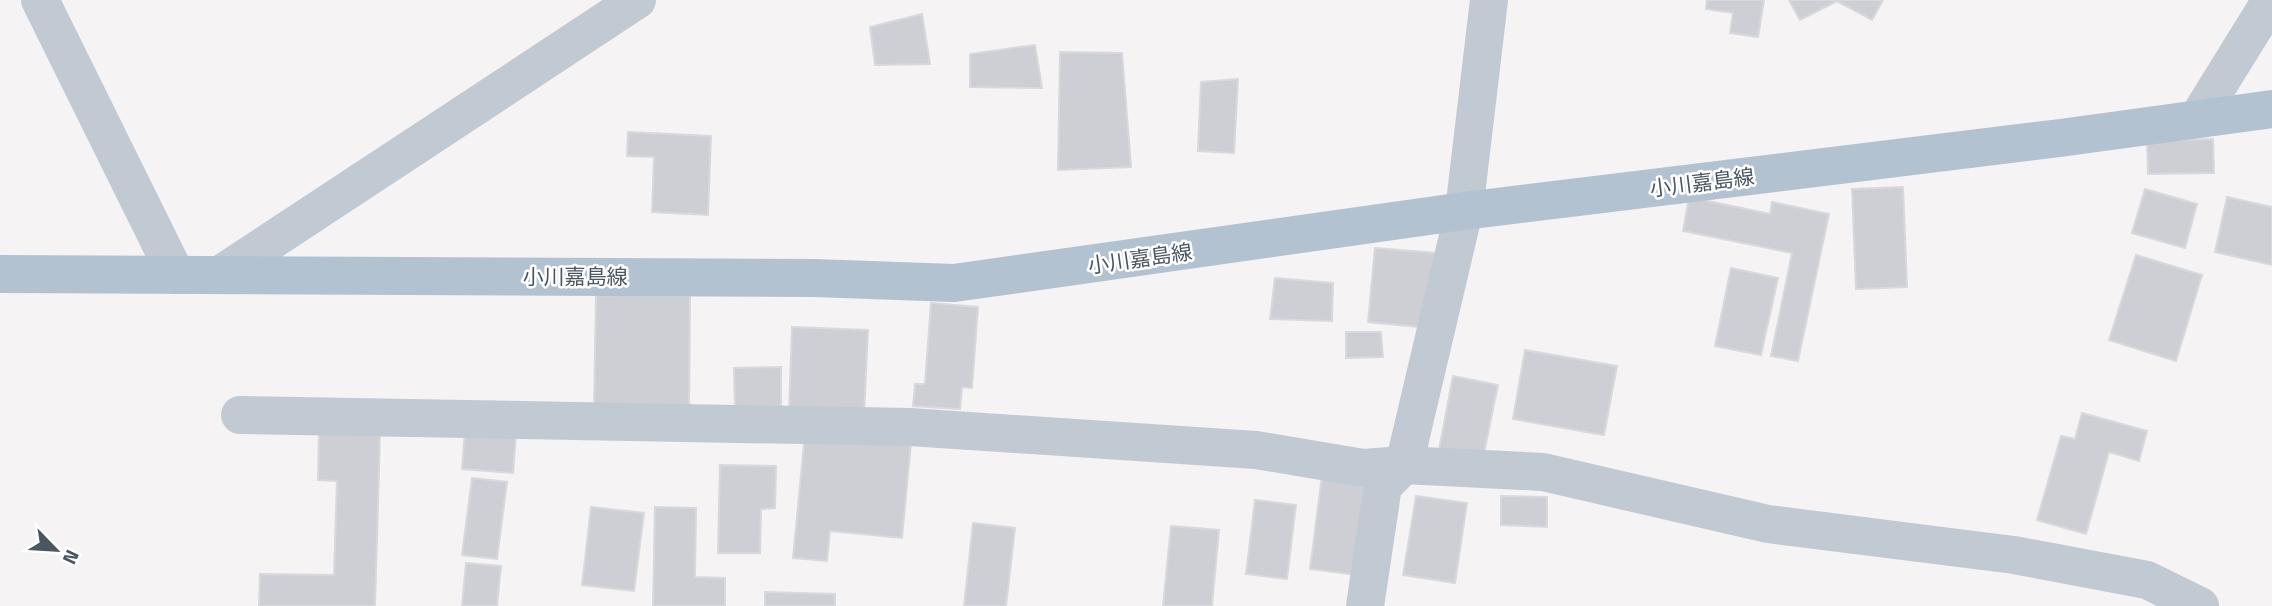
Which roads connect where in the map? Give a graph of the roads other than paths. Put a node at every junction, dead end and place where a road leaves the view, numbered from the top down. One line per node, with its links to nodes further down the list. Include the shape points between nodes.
1 (40, 0): 10 (street)
2 (637, 0): 9 (street)
3 (1489, 0): 7 (street)
4 (2272, 0): 6 (street)
5 (2272, 109): 6 (main road, 小川嘉島線)
6 (2198, 118): 7 (main road, 小川嘉島線)
7 (1464, 211): 9 (main road, 小川嘉島線, via 954,283); 12 (street)
8 (0, 274): 10 (main road, 小川嘉島線)
9 (221, 274): 10 (main road, 小川嘉島線)
10 (176, 275)
11 (240, 415): 12 (street, via 910,427 1256,450 1363,468)
12 (1404, 465): 13 (street, via 1383,486); 14 (street, via 1543,472 1768,524 2014,555 2147,580)
13 (1365, 606)
14 (2200, 606)

